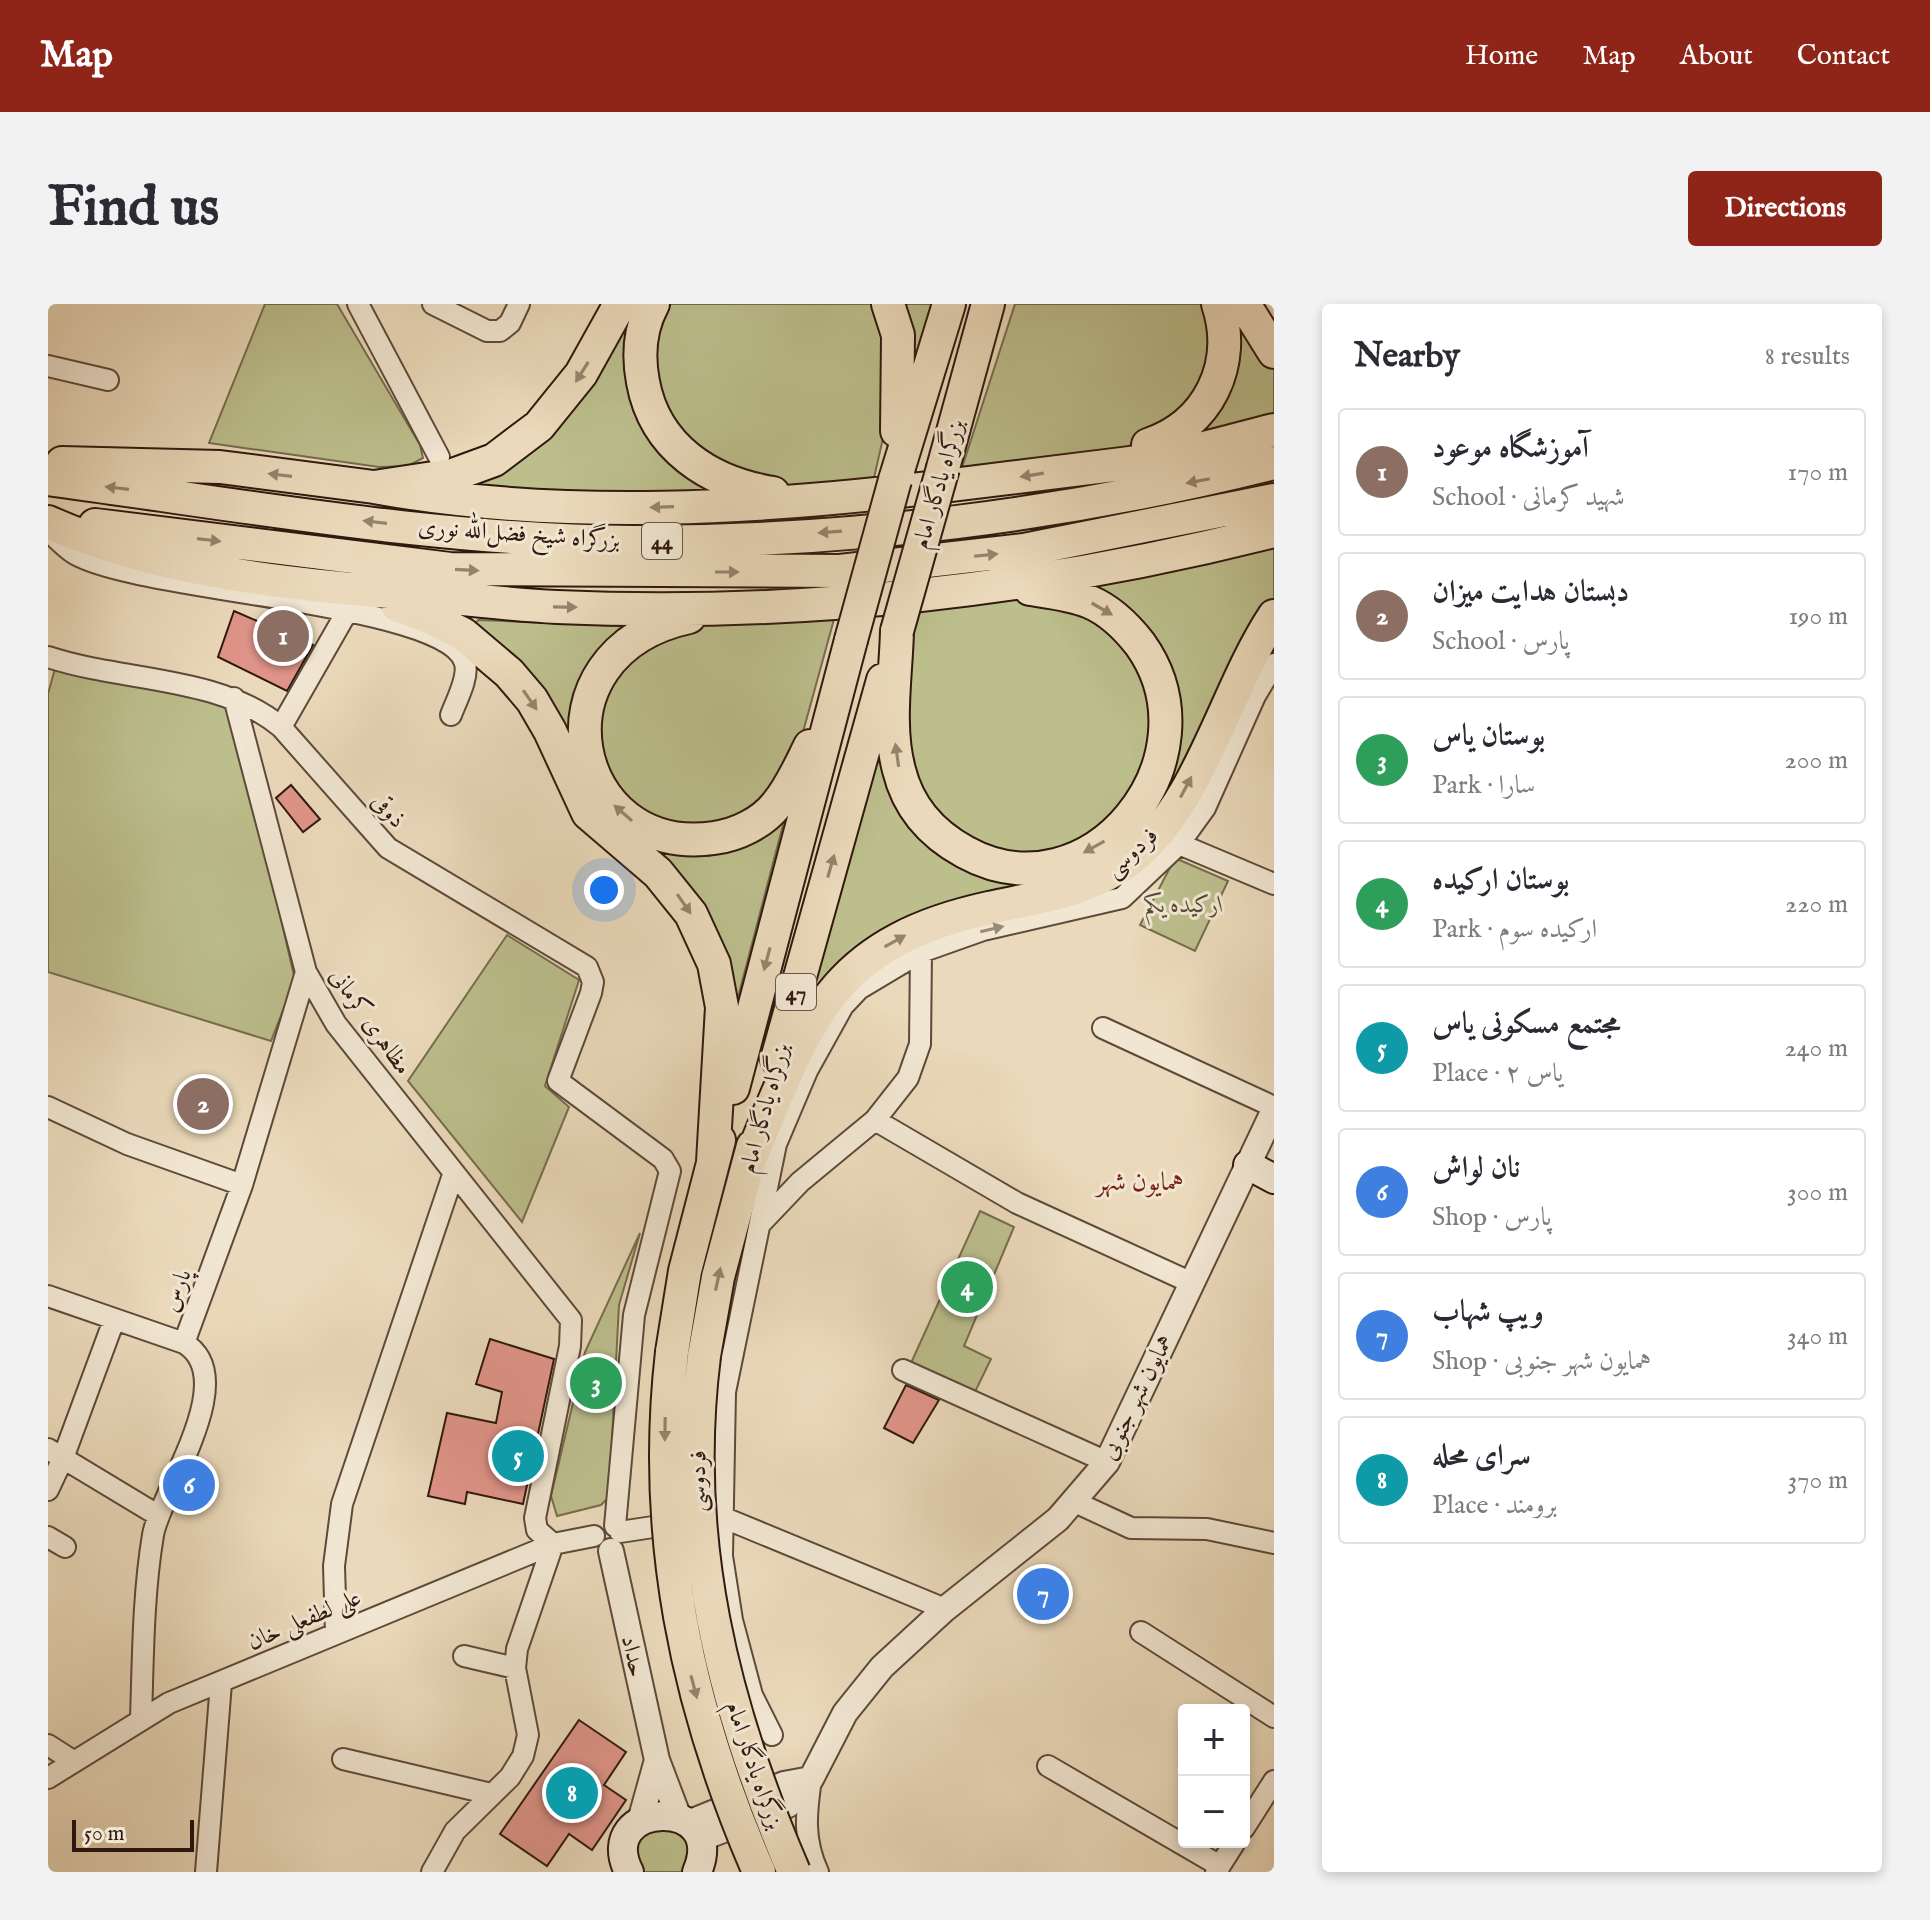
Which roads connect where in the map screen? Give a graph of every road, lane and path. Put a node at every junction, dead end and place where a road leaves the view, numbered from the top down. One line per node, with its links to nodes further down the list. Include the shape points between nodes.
1 (358, 304): 17 (street)
2 (433, 304): 3 (street, via 487,331 500,331)
3 (519, 304)
4 (620, 304): 23 (highway, one-way to 23, via 561,403 522,441 480,467)
5 (653, 304): 24 (highway, via 641,341 640,367 660,430 703,469 760,491)
6 (888, 304): 22 (highway, via 898,335 900,378)
7 (949, 304): 22 (highway, بزرگراه یادگار امام / 47)
8 (988, 304): 15 (highway, بزرگراه یادگار امام / 47)
9 (1008, 304): 15 (highway)
10 (1218, 304): 20 (highway, via 1222,359 1199,414 1169,438)
11 (1261, 311): 12 (highway)
12 (1274, 352)
13 (48, 366): 14 (street)
14 (108, 380)
15 (965, 388): 33 (highway, بزرگراه یادگار امام / 47, bridge)
16 (1274, 430): 20 (highway, via 1140,461)
17 (439, 457)
18 (48, 463): 23 (highway, one-way to 18, via 220,467)
19 (1274, 463): 21 (highway, بزرگراه شیخ فضل‌الله نوری / 44, one-way to 21, via 1036,511 748,539 633,542 379,523)
20 (1091, 465): 24 (highway, one-way to 24)
21 (48, 479)
22 (895, 480): 36 (highway, بزرگراه یادگار امام / 47, bridge)
23 (374, 487): 24 (highway, one-way to 23, via 624,508 425,496)
24 (816, 499)
25 (1274, 500): 26 (highway, بزرگراه شیخ فضل‌الله نوری / 44, one-way to 25, via 450,569 840,571 1024,550)
26 (48, 520): 30 (highway, via 89,539 171,563)
27 (48, 530): 30 (street, via 75,554 151,579)
28 (1274, 531): 29 (highway)
29 (1000, 585): 31 (highway, via 830,603); 33 (highway, one-way to 33, via 1070,595 1111,613 1128,628 1158,676 1166,708 1165,741 1150,790 1121,827 1091,850 1045,866 999,866 951,844 929,827 910,799 898,767)
30 (349, 600): 31 (highway, one-way to 31); 38 (street, via 458,652 465,674); 39 (street); 48 (highway, one-way to 48, via 446,624 487,652 532,700 588,813 658,873 691,914 714,964 722,1007)
31 (735, 606): 36 (highway, one-way to 31, via 788,790 745,829 725,837 683,840 625,817 597,781 585,743 588,702 602,668 650,628)
32 (1274, 616): 49 (highway, one-way to 32, via 800,1041 825,999 855,968 884,947 944,918 1085,886 1148,844 1181,796)
33 (897, 631): 49 (highway, بزرگراه یادگار امام / 47, one-way to 33)
34 (48, 658): 37 (street, ذوقی)
35 (1274, 664): 40 (street, فردوسی, via 1205,808)
36 (837, 689): 48 (highway, بزرگراه یادگار امام / 47, one-way to 48)
37 (234, 698): 39 (street, ذوقی); 43 (street, مظاهری کرمانی)
38 (451, 715)
39 (281, 727): 66 (street, ذوقی, via 388,848 587,967 591,993 558,1081 663,1159 670,1171 634,1315)
40 (1179, 844): 41 (street); 42 (street, فردوسی, one-way to 40, via 983,930 1122,898)
41 (1274, 884)
42 (921, 952): 47 (street, via 918,1056); 54 (street, فردوسی, via 859,989 843,1006 776,1144)
43 (306, 972): 51 (street, مظاهری کرمانی, via 336,1024); 53 (street, پارس)
44 (1103, 1028): 46 (street)
45 (48, 1107): 53 (street, via 127,1144)
46 (1274, 1108): 50 (street, همایون‌ شهر جنوبی)
47 (875, 1120): 54 (street); 55 (street, via 1017,1203)
48 (713, 1162): 96 (highway, بزرگراه یادگار امام / 47, one-way to 96, bridge, via 685,1271 672,1352 664,1423 665,1490 684,1649 708,1739)
49 (748, 1164): 97 (highway, بزرگراه یادگار امام / 47, one-way to 49, bridge, via 739,1730 716,1641 695,1463 704,1356 718,1277)
50 (1248, 1165): 52 (main road); 55 (street, همایون‌ شهر جنوبی)
51 (453, 1175): 68 (street, مظاهری کرمانی, via 571,1320 535,1518 537,1530); 71 (street, via 342,1504 334,1566)
52 (1274, 1179)
53 (242, 1185): 58 (street, پارس)
54 (759, 1224): 65 (street, فردوسی, via 725,1392)
55 (1192, 1283): 61 (street, همایون‌ شهر جنوبی)
56 (48, 1296): 57 (street)
57 (114, 1320): 58 (street); 60 (street)
58 (184, 1343): 64 (street, پارس, via 203,1369 200,1412 184,1464)
59 (903, 1370): 61 (street)
60 (56, 1454): 62 (street); 64 (street)
61 (1107, 1462): 63 (street, همایون‌ شهر جنوبی)
62 (48, 1490)
63 (1075, 1502): 67 (street, via 1131,1528 1207,1529); 69 (street, همایون‌ شهر جنوبی)
64 (159, 1516): 76 (street, پارس, via 145,1609)
65 (722, 1517): 66 (street, علی لطفعلی خان); 69 (street); 77 (street, فردوسی, via 732,1620 752,1695)
66 (610, 1536): 68 (street, علی لطفعلی خان); 80 (street, حداد)
67 (1274, 1543)
68 (553, 1544): 71 (street, علی لطفعلی خان); 73 (street, via 522,1626)
69 (945, 1609): 84 (street, همایون‌ شهر جنوبی, via 864,1687)
70 (1141, 1632): 75 (street)
71 (336, 1633): 74 (street, علی لطفعلی خان)
72 (464, 1656): 73 (street)
73 (515, 1668): 86 (street, via 527,1742 518,1765)
74 (221, 1683): 76 (street, علی لطفعلی خان); 93 (street)
75 (1274, 1717)
76 (141, 1719): 81 (street, علی لطفعلی خان)
77 (772, 1735)
78 (48, 1745): 81 (street)
79 (343, 1759): 86 (street)
80 (657, 1760): 88 (street); 89 (street, حداد)
81 (73, 1761): 83 (street, علی لطفعلی خان)
82 (1048, 1766): 92 (street)
83 (48, 1778)
84 (811, 1779): 89 (street, همایون‌ شهر جنوبی, via 788,1805); 98 (street, via 804,1822)
85 (1274, 1781): 87 (street)
86 (491, 1794): 94 (street, via 455,1831)
87 (1250, 1819)
88 (640, 1821): 89 (main road, via 659,1814); 91 (main road)
89 (696, 1847)
90 (1231, 1848): 92 (street)
91 (626, 1860): 95 (main road)
92 (1218, 1869)
93 (206, 1872)
94 (432, 1872)
95 (606, 1872)
96 (759, 1872)
97 (794, 1872)
98 (818, 1872)

